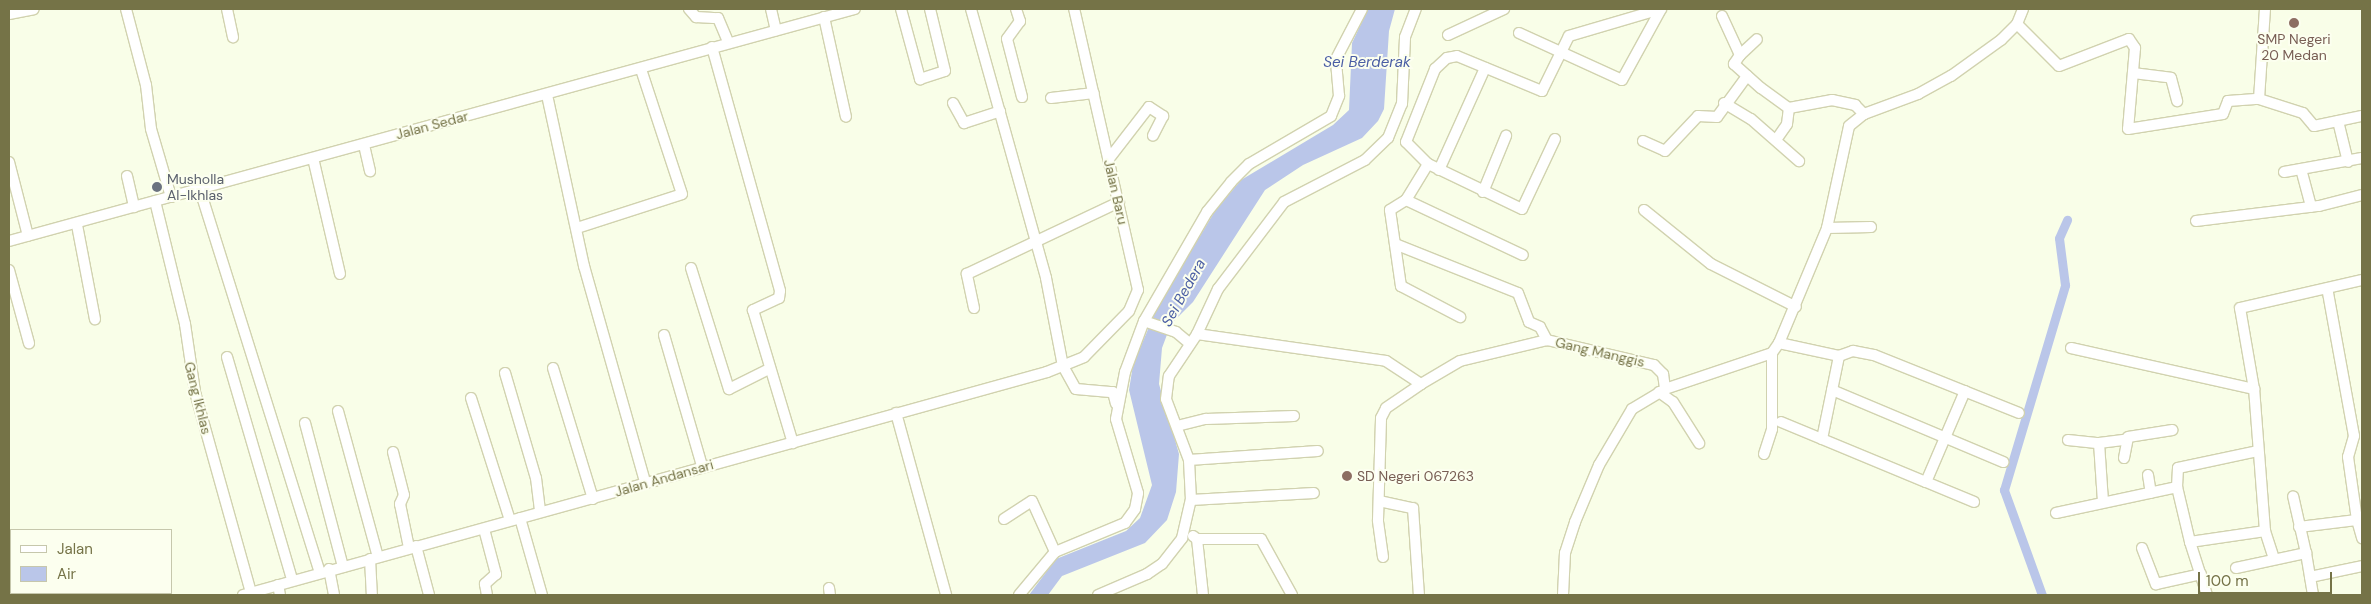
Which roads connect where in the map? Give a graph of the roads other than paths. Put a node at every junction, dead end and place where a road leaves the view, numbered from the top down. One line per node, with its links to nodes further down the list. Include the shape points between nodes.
1 (34, 9): 18 (street)
2 (126, 9): 70 (street, via 145,80 151,129)
3 (227, 9): 25 (street)
4 (689, 9): 27 (street, via 696,18 718,18)
5 (771, 9): 22 (street)
6 (851, 9): 20 (street, Jalan Sedar)
7 (901, 9): 8 (street, via 920,79 945,71)
8 (930, 9)
9 (971, 9): 44 (street)
10 (1016, 9): 37 (street, via 1020,21 1006,39)
11 (1074, 9): 35 (street, Jalan Baru)
12 (1362, 9): 96 (street, via 1336,59 1339,96 1331,116 1249,164 1231,182 1207,212)
13 (1416, 9): 97 (street, via 1405,37 1402,104 1388,138 1364,160 1284,202 1218,289)
14 (1504, 9): 24 (street)
15 (1661, 9): 29 (street, via 1569,36); 29 (street, via 1622,80)
16 (2023, 9): 21 (street)
17 (2265, 9): 39 (street)
18 (9, 14)
19 (1722, 16): 30 (street)
20 (824, 17): 22 (street, Jalan Sedar); 47 (street)
21 (2017, 24): 33 (street, via 2059,66 2129,39 2135,48); 45 (street, via 1972,61 1930,87)
22 (776, 30): 27 (street, Jalan Sedar)
23 (1519, 33): 29 (street)
24 (1448, 35)
25 (233, 37)
26 (1757, 39): 30 (street)
27 (728, 42): 28 (street, Jalan Sedar)
28 (712, 47): 32 (street, Jalan Sedar); 110 (street, via 781,296 753,306)
29 (1561, 53): 31 (street, via 1542,91)
30 (1740, 55): 34 (street, via 1734,64)
31 (1485, 68): 61 (street, via 1457,56 1435,68 1406,142); 63 (street)
32 (641, 69): 36 (street, Jalan Sedar); 80 (street, via 682,194)
33 (2133, 73): 39 (street, via 2125,123 2131,130 2224,114 2228,101); 40 (street, via 2171,78)
34 (1747, 76): 42 (street); 43 (street)
35 (1094, 93): 38 (street); 57 (street, Jalan Baru)
36 (547, 95): 54 (street, Jalan Sedar); 80 (street)
37 (1022, 97)
38 (1051, 98)
39 (2259, 99): 48 (street, via 2303,113 2314,126)
40 (2176, 101)
41 (953, 103): 44 (street, via 964,123)
42 (1724, 103): 52 (street); 53 (street, via 1717,117 1698,116 1664,151)
43 (1790, 108): 45 (street, via 1832,100 1855,105); 52 (street, via 1787,124)
44 (1000, 111): 83 (street)
45 (1864, 114): 81 (street, via 1850,126)
46 (2362, 116): 48 (street)
47 (846, 117)
48 (2338, 121): 60 (street)
49 (1153, 136): 57 (street, via 1163,116 1149,107)
50 (1506, 136): 68 (street)
51 (1555, 139): 68 (street, via 1526,207 1518,209)
52 (1776, 140): 58 (street)
53 (1643, 141)
54 (364, 144): 55 (street, Jalan Sedar); 64 (street)
55 (313, 158): 67 (street, Jalan Sedar); 89 (street)
56 (2362, 158): 60 (street)
57 (1108, 160): 73 (street, Jalan Baru)
58 (1799, 161)
59 (9, 162): 82 (street)
60 (2348, 162): 62 (street)
61 (1428, 164): 63 (street); 71 (street)
62 (2302, 169): 65 (street); 75 (street)
63 (1439, 170): 68 (street)
64 (370, 171)
65 (2284, 172)
66 (127, 176): 74 (street)
67 (200, 190): 70 (street, Jalan Sedar); 176 (street)
68 (1483, 192)
69 (2362, 195): 75 (street)
70 (171, 196): 72 (street, Jalan Sedar)
71 (1406, 200): 85 (street, via 1390,210); 86 (street)
72 (156, 201): 74 (street, Jalan Sedar); 181 (street, Gang Ikhlas, via 184,324 195,392)
73 (1119, 202): 83 (street); 107 (street, Jalan Baru, via 1138,290 1137,301)
74 (134, 207): 78 (street, Jalan Sedar)
75 (2311, 207): 77 (street)
76 (1644, 210): 92 (street, via 1711,264)
77 (2196, 221)
78 (77, 225): 82 (street, Jalan Sedar); 95 (street)
79 (1871, 227): 81 (street)
80 (577, 228): 143 (street)
81 (1827, 228): 92 (street)
82 (28, 236): 84 (street, Jalan Sedar)
83 (1035, 240): 93 (street, via 967,274); 108 (street)
84 (9, 241)
85 (1395, 244): 94 (street, via 1402,288); 99 (street, via 1518,293 1529,322 1540,327)
86 (1523, 255)
87 (691, 268): 110 (street, via 729,389)
88 (9, 270): 100 (street)
89 (340, 274)
90 (2362, 280): 91 (street)
91 (2326, 288): 113 (street, via 2240,308); 158 (street, via 2354,436 2348,457)
92 (1796, 307): 102 (street)
93 (974, 308)
94 (1460, 316)
95 (95, 319)
96 (1148, 321): 101 (street, via 1176,332); 119 (street, via 1125,372)
97 (1197, 334): 101 (street); 112 (street, via 1386,361)
98 (664, 335): 141 (street)
99 (1547, 340): 112 (street, Gang Manggis, via 1460,361); 114 (street, Gang Manggis, via 1654,365 1664,374)
100 (29, 343)
101 (1189, 343): 125 (street, via 1166,389)
102 (1780, 343): 104 (street); 105 (street)
103 (2071, 348): 113 (street)
104 (1772, 353): 114 (street); 137 (street, via 1772,429)
105 (1839, 356): 115 (street); 116 (street, via 1853,351 1874,355)
106 (227, 357): 179 (street)
107 (1084, 357): 108 (street, Jalan Andansari)
108 (1063, 366): 119 (street, via 1080,392 1116,394); 121 (street, Jalan Andansari)
109 (553, 368): 149 (street)
110 (769, 369): 131 (street)
111 (505, 373): 154 (street, via 536,478)
112 (1421, 384): 151 (street, Gang Manggis, via 1382,414)
113 (2254, 389): 135 (street)
114 (1662, 390): 132 (street); 193 (street, via 1632,409 1599,465 1565,553)
115 (1832, 390): 127 (street); 128 (street)
116 (1965, 391): 120 (street); 127 (street)
117 (470, 398): 156 (street)
118 (338, 411): 171 (street)
119 (1116, 412): 168 (street, via 1138,493 1135,509 1125,523)
120 (2019, 413)
121 (896, 414): 131 (street, Jalan Andansari); 187 (street)
122 (1294, 416): 125 (street, via 1206,418)
123 (1781, 422): 128 (street)
124 (305, 423): 173 (street)
125 (1176, 426): 139 (street)
126 (2172, 430): 130 (street)
127 (1944, 438): 140 (street); 144 (street)
128 (1822, 439): 144 (street)
129 (2068, 440): 133 (street)
130 (2125, 440): 133 (street); 138 (street)
131 (792, 443): 141 (street, Jalan Andansari)
132 (1699, 443)
133 (2099, 443): 152 (street)
134 (1318, 451): 139 (street)
135 (2257, 451): 145 (street, via 2178,468); 162 (street)
136 (393, 452): 166 (street, via 404,495 400,504)
137 (1764, 454)
138 (2124, 458)
139 (1188, 460): 150 (street)
140 (2003, 462)
141 (702, 466): 143 (street, Jalan Andansari)
142 (2148, 475): 147 (street)
143 (645, 482): 149 (street, Jalan Andansari)
144 (1926, 482): 153 (street)
145 (2177, 488): 147 (street); 165 (street)
146 (1314, 493): 150 (street)
147 (2151, 493): 152 (street)
148 (2293, 496): 159 (street)
149 (593, 499): 154 (street, Jalan Andansari)
150 (1191, 500): 160 (street)
151 (1379, 501): 170 (street, Gang Manggis); 192 (street, via 1413,508)
152 (2103, 501): 155 (street)
153 (1974, 502)
154 (540, 512): 156 (street, Jalan Andansari)
155 (2056, 513)
156 (515, 519): 161 (street, Jalan Andansari); 186 (street)
157 (1004, 519): 168 (street, via 1032,501)
158 (2357, 520): 159 (street); 163 (street)
159 (2299, 527): 169 (street)
160 (1185, 528): 164 (street); 189 (street, via 1162,564)
161 (484, 529): 166 (street, Jalan Andansari); 185 (street, via 496,574 485,584)
162 (2265, 530): 165 (street); 172 (street)
163 (2362, 538)
164 (1197, 539): 190 (street); 191 (street, via 1261,539)
165 (2190, 542): 177 (street)
166 (413, 547): 171 (street, Jalan Andansari); 184 (street)
167 (2142, 548): 177 (street, via 2156,584)
168 (1054, 552): 188 (street)
169 (2306, 553): 172 (street); 178 (street)
170 (1383, 557)
171 (374, 558): 173 (street, Jalan Andansari); 183 (street)
172 (2274, 559): 175 (street)
173 (343, 566): 176 (street, Jalan Andansari)
174 (2362, 566): 178 (street)
175 (2236, 568)
176 (325, 571): 179 (street, Jalan Andansari); 182 (street)
177 (2201, 574): 194 (street)
178 (2310, 577): 195 (street)
179 (292, 580): 180 (street, Jalan Andansari)
180 (279, 590): 181 (street, Jalan Andansari)
181 (247, 594)
182 (334, 595)
183 (372, 595)
184 (429, 595)
185 (486, 595)
186 (542, 595)
187 (946, 595)
188 (1019, 595)
189 (1098, 595)
190 (1203, 595)
191 (1292, 595)
192 (1419, 595)
193 (1563, 595)
194 (2207, 595)
195 (2313, 595)

